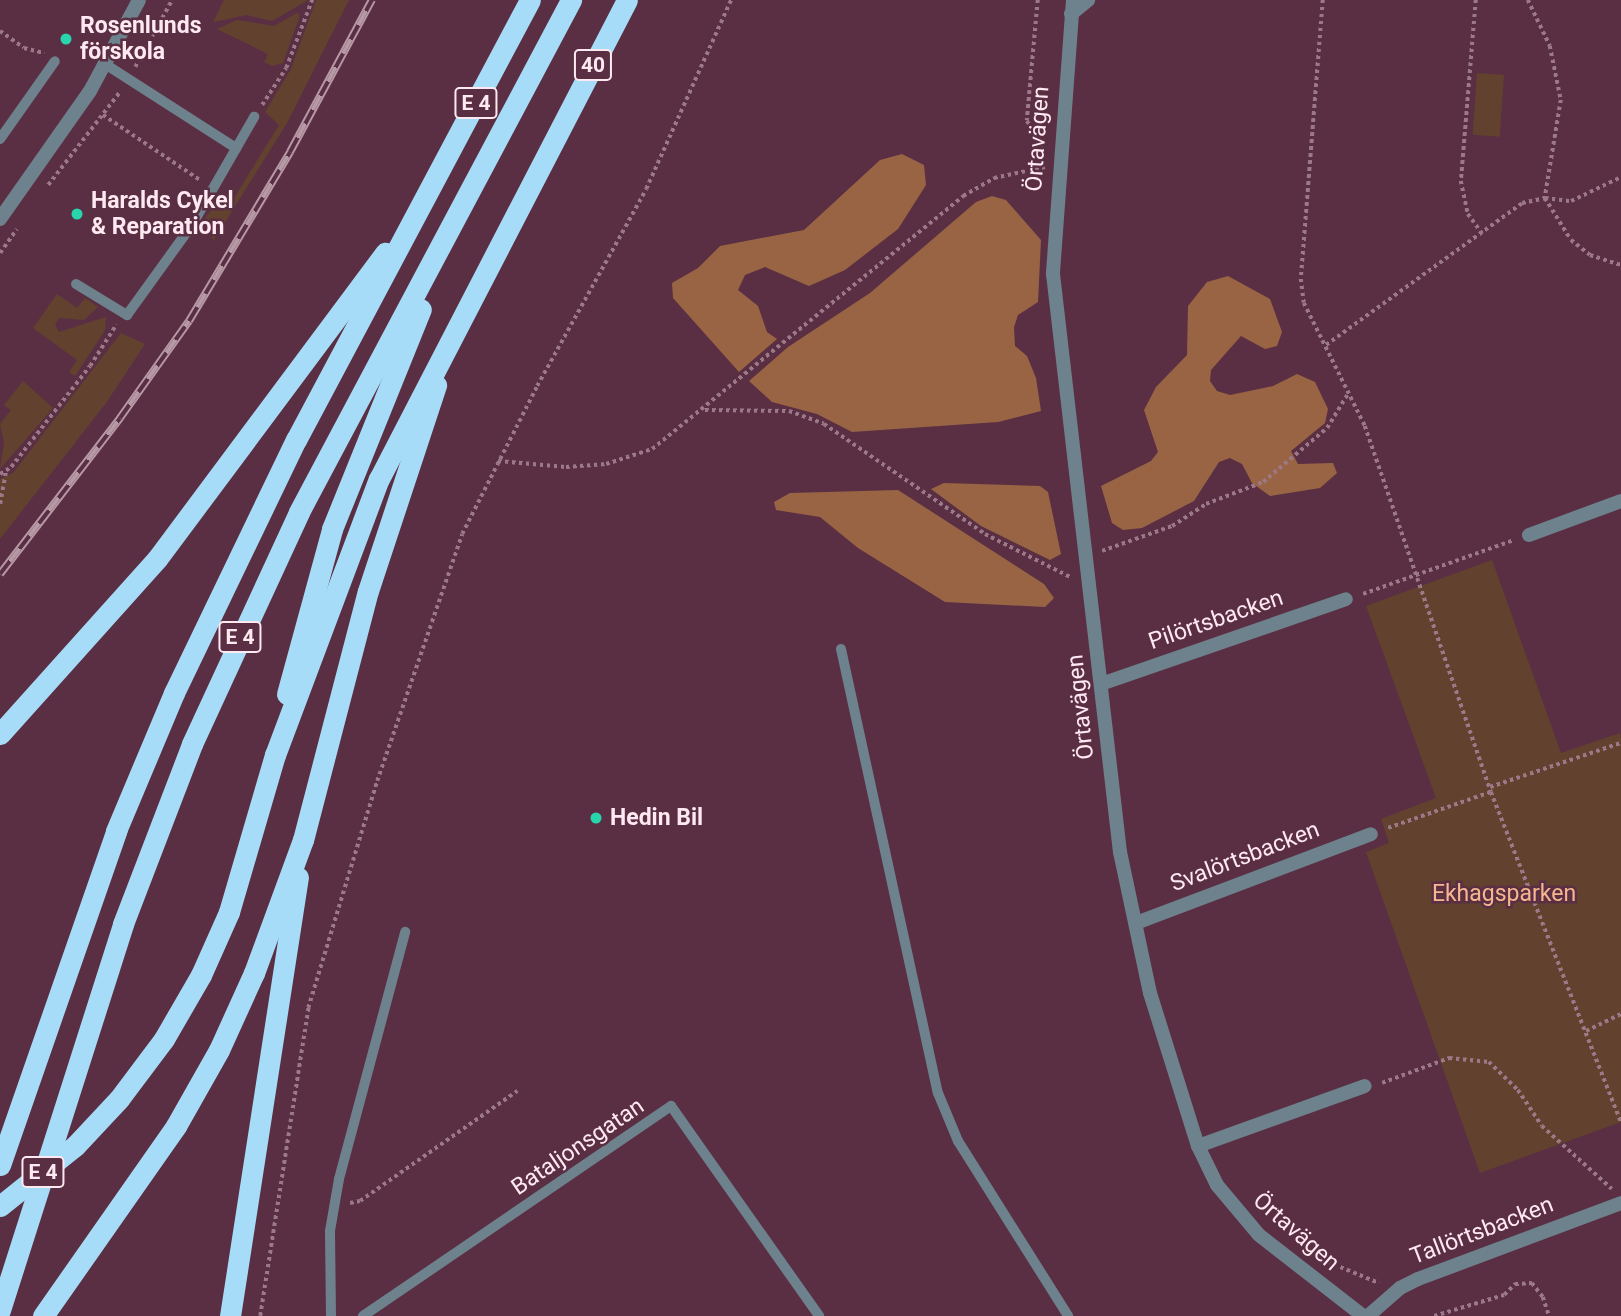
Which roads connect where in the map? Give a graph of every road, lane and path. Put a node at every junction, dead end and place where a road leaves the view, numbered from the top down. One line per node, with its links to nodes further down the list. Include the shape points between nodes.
1 (139, 0): 15 (street)
2 (172, 0): 16 (path)
3 (312, 0): 18 (path, via 286,68)
4 (530, 0): 27 (highway, E 4)
5 (571, 0): 26 (highway, E 4)
6 (627, 0): 35 (highway, 40)
7 (731, 0): 39 (path, via 646,189)
8 (1038, 0): 21 (path, via 1027,121)
9 (1088, 0): 13 (street, Örtavägen)
10 (1323, 0): 36 (path, via 1301,279 1304,303)
11 (1476, 0): 30 (path, via 1461,181 1468,214)
12 (1528, 0): 25 (path, via 1550,46 1561,100)
13 (1072, 7): 21 (street, Örtavägen)
14 (55, 61): 19 (lane)
15 (105, 65): 16 (lane); 28 (street)
16 (128, 79): 17 (path); 20 (lane)
17 (103, 115): 23 (path); 24 (path)
18 (254, 117): 20 (lane)
19 (0, 139)
20 (236, 148): 23 (lane)
21 (1058, 166): 38 (path, via 994,177 963,196); 45 (street, Örtavägen, via 1053,274)
22 (1621, 177): 25 (path, via 1571,201)
23 (213, 188): 34 (lane, via 192,225)
24 (40, 196)
25 (1545, 198): 30 (path, via 1522,203); 32 (path, via 1571,240 1590,255)
26 (465, 200): 53 (highway, via 332,529 294,657); 72 (highway, E 4, via 299,512 192,744 114,951)
27 (422, 206): 51 (highway, via 312,346 157,559); 65 (highway, E 4, via 284,463 173,693 116,831)
28 (0, 219)
29 (24, 219): 31 (path)
30 (1482, 233): 36 (path)
31 (0, 253)
32 (1621, 265)
33 (76, 284): 34 (lane)
34 (122, 315): 40 (path, via 90,366)
35 (457, 327): 53 (highway, via 379,479); 56 (highway, via 368,591)
36 (1326, 345): 37 (path)
37 (1349, 392): 45 (path, via 1327,428 1262,482 1206,505 1172,526); 46 (path)
38 (703, 410): 39 (path, via 652,449 606,464 566,467); 47 (path, via 789,411 824,424 985,534 1068,577)
39 (498, 461): 75 (path, via 462,534 419,656 316,983 294,1087)
40 (6, 471): 41 (path); 43 (path)
41 (0, 474)
42 (1621, 501): 44 (street)
43 (0, 504)
44 (1529, 534): 46 (path)
45 (1088, 556): 47 (street, Örtavägen)
46 (1417, 576): 48 (path); 54 (path)
47 (1090, 577): 50 (street, Örtavägen)
48 (1346, 599): 50 (street, Pilörtsbacken)
49 (841, 649): 79 (lane, via 938,1093 958,1140)
50 (1101, 684): 57 (street, Örtavägen, via 1120,852)
51 (0, 734)
52 (1621, 743): 54 (path)
53 (275, 754): 68 (highway, bridge, via 229,912 201,975 164,1039 119,1099 75,1146)
54 (1490, 790): 55 (path); 60 (path)
55 (1371, 834): 57 (street, Svalörtsbacken)
56 (303, 840): 73 (highway, via 254,973 202,1082 156,1158); 74 (highway)
57 (1136, 923): 64 (street, Örtavägen, via 1160,1029)
58 (405, 932): 69 (lane)
59 (1621, 1014): 60 (path)
60 (1586, 1031): 63 (path)
61 (1365, 1086): 64 (street); 66 (path, via 1448,1058 1489,1062 1518,1090 1542,1126)
62 (517, 1091): 69 (path, via 360,1201)
63 (1621, 1122)
64 (1198, 1146): 80 (street, Örtavägen, via 1236,1212)
65 (0, 1165)
66 (1614, 1190)
67 (1621, 1203): 80 (street, Tallörtsbacken, via 1418,1279)
68 (0, 1206)
69 (334, 1206): 76 (lane, via 327,1283)
70 (1312, 1254): 71 (path)
71 (1379, 1283)
72 (0, 1310)
73 (43, 1316)
74 (230, 1316)
75 (260, 1316)
76 (331, 1316)
77 (363, 1316): 78 (lane, Bataljonsgatan, via 671,1106)
78 (819, 1316)
79 (1068, 1316)
80 (1366, 1316)
81 (1434, 1316): 82 (path, via 1504,1295 1515,1284 1532,1283)
82 (1549, 1316)

